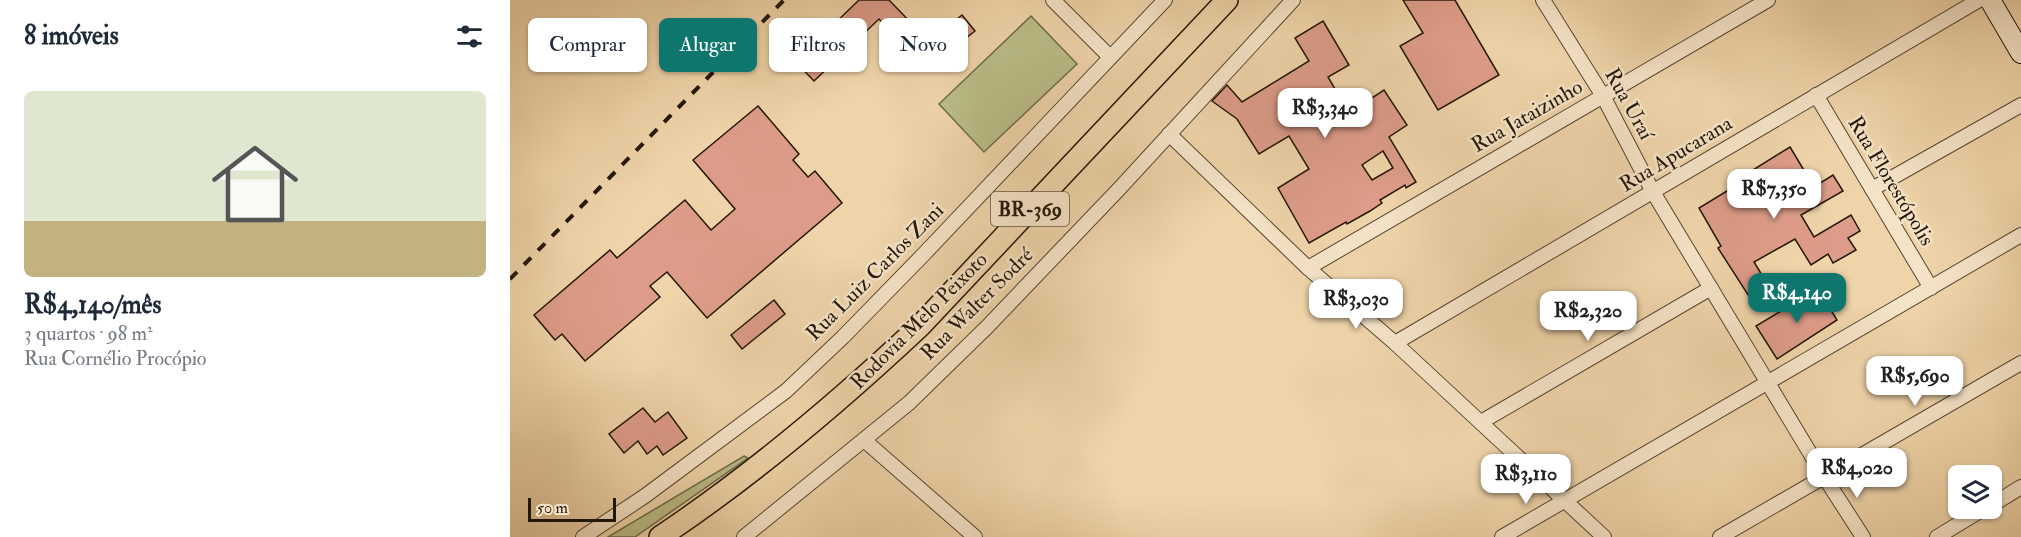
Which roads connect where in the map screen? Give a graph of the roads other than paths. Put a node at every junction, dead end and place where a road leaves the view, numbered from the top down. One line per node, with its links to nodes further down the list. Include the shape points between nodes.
1 (1053, 0): 12 (street)
2 (1165, 0): 12 (street, Rua Luiz Carlos Zani)
3 (1227, 0): 34 (main road, Rodovia Melo Peixoto / BR-369, via 904,340 766,460)
4 (1293, 0): 16 (street, Rua Walter Sodré)
5 (1544, 0): 14 (street, Rua Uraí)
6 (1768, 0): 14 (street, Rua Jataizinho)
7 (1979, 0): 13 (street, Rua Apucarana)
8 (1990, 0): 11 (street)
9 (2005, 0): 10 (street)
10 (2021, 27)
11 (2021, 53)
12 (1110, 57): 33 (street, Rua Luiz Carlos Zani, via 924,254 786,391)
13 (1816, 95): 17 (street, Rua Florestópolis); 18 (street, Rua Apucarana)
14 (1603, 96): 18 (street, Rua Uraí); 20 (street, Rua Jataizinho)
15 (2021, 105): 17 (street)
16 (1169, 134): 20 (street); 27 (street, Rua Walter Sodré, via 987,327 909,403)
17 (1872, 189): 22 (street, Rua Florestópolis)
18 (1653, 192): 21 (street, Rua Uraí); 23 (street, Rua Apucarana)
19 (2021, 235): 22 (street)
20 (1308, 268): 23 (street)
21 (1711, 288): 25 (street, Rua Uraí); 26 (street)
22 (1930, 288): 25 (street)
23 (1395, 343): 26 (street)
24 (2021, 363): 28 (street)
25 (1768, 384): 28 (street, Rua Uraí); 31 (street)
26 (1481, 422): 31 (street)
27 (864, 440): 35 (street, Rua Walter Sodré); 36 (street)
28 (1825, 478): 39 (street); 40 (street, Rua Uraí)
29 (2021, 488): 30 (street)
30 (2002, 499)
31 (1566, 501): 37 (street); 38 (street)
32 (1967, 519): 41 (street)
33 (583, 537)
34 (660, 537)
35 (744, 537)
36 (975, 537)
37 (1502, 537)
38 (1604, 537)
39 (1720, 537)
40 (1863, 537)
41 (1937, 537)

